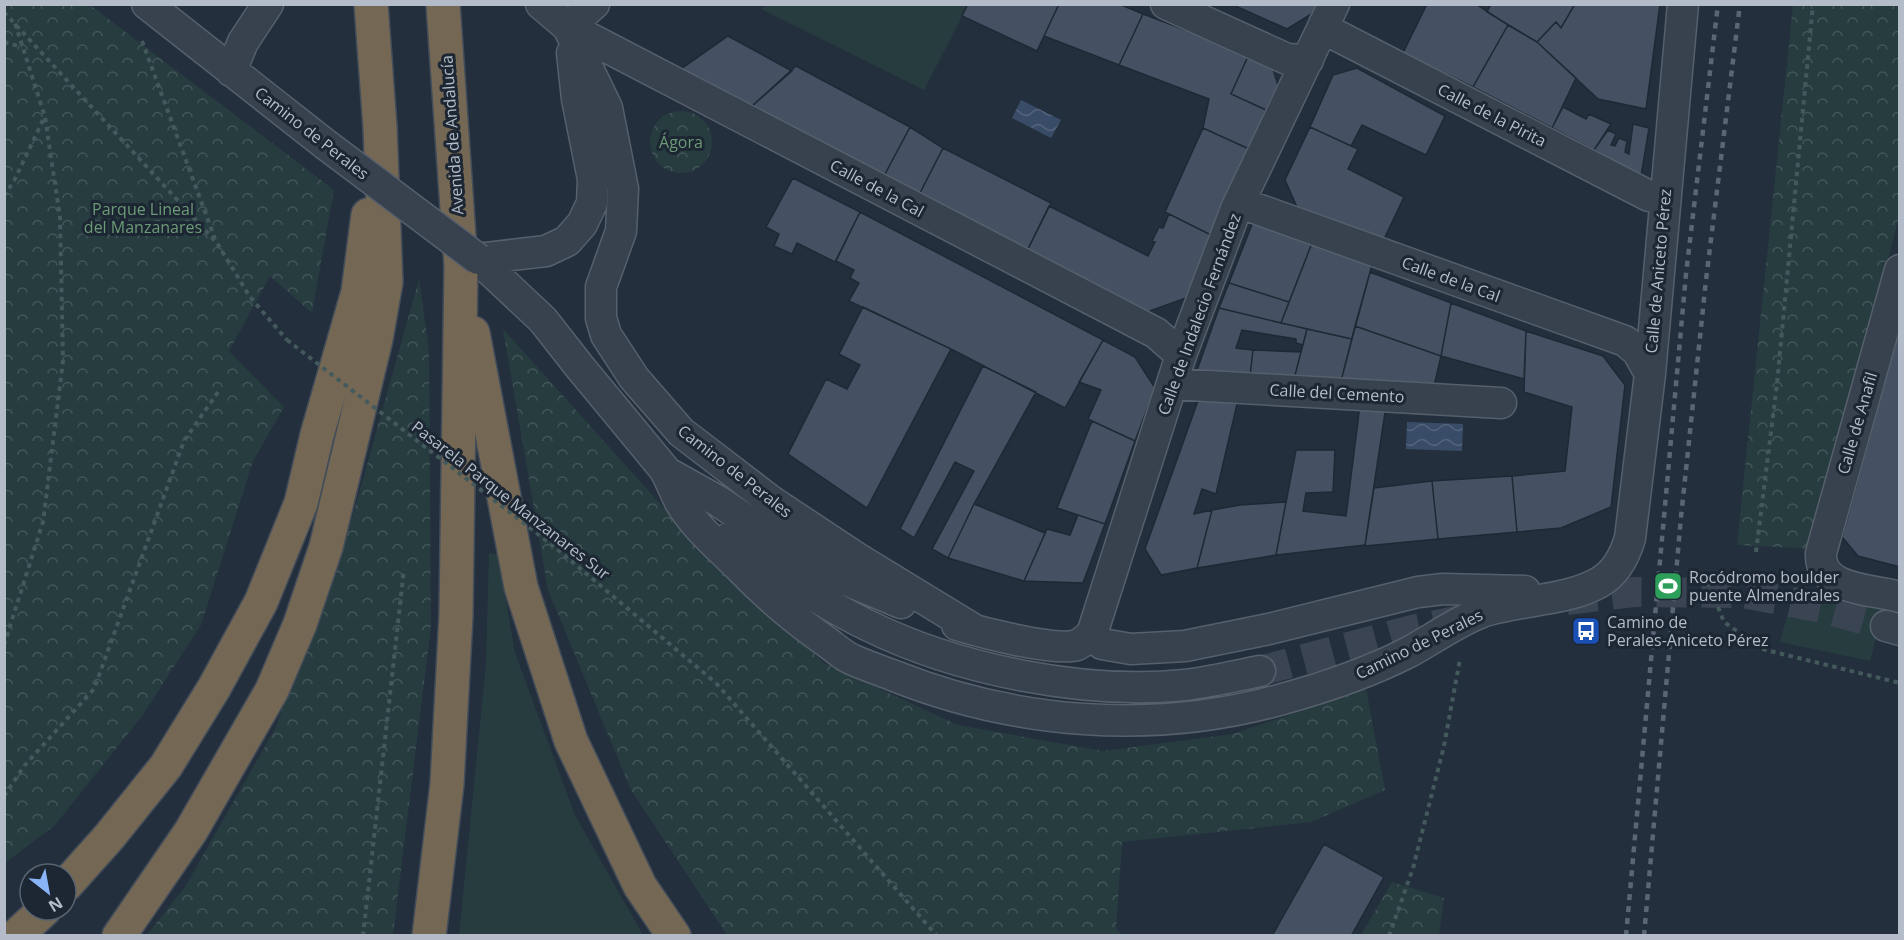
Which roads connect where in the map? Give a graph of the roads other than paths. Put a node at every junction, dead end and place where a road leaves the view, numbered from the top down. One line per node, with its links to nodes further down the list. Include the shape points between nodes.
1 (147, 4): 12 (street, Camino de Perales)
2 (268, 4): 12 (street, via 243,42)
3 (371, 4): 13 (highway)
4 (443, 4): 16 (highway, Avenida de Andalucía)
5 (541, 4): 10 (street)
6 (594, 4): 10 (street)
7 (1166, 4): 11 (street, via 1287,59)
8 (1683, 4): 14 (street, Calle de Aniceto Pérez)
9 (1329, 14): 11 (street, Calle de Indalecio Fernández); 14 (street, Calle de la Pirita, via 1334,34 1649,196)
10 (568, 27): 16 (street, via 593,179 592,202 582,224 567,240 546,250); 18 (street, Calle de la Cal, via 1156,333); 26 (street, Camino de Perales, via 607,108 624,189 621,231 601,287 601,318 606,335 634,378 681,432 771,501)
11 (1308, 60): 15 (street, Calle de Indalecio Fernández)
12 (231, 71): 16 (street, Camino de Perales, bridge)
13 (380, 127): 29 (highway, via 358,292 301,503 261,602 166,766); 32 (highway, via 386,282 374,351 326,547 272,690 191,831)
14 (1665, 195): 19 (street, Calle de Aniceto Pérez)
15 (1236, 209): 18 (street, Calle de Indalecio Fernández); 19 (street, Calle de la Cal, via 1249,206 1625,341 1638,352)
16 (469, 263): 22 (street, Camino de Perales, via 543,320); 33 (highway, via 447,784); 34 (highway, via 525,598 571,741 640,886)
17 (1899, 270): 24 (street, Calle de Anafil, via 1820,565 1827,575 1844,585)
18 (1181, 355): 20 (street, Calle de Indalecio Fernández)
19 (1650, 374): 23 (street, Calle de Aniceto Pérez)
20 (1173, 384): 21 (street, Calle del Cemento); 27 (street, Calle de Indalecio Fernández)
21 (1501, 403)
22 (666, 472): 25 (street, Camino de Perales, via 692,518 765,594 850,658 918,685 1022,713 1134,722 1234,710 1289,697 1379,667 1480,613); 26 (street, Camino de Perales, via 846,580); 28 (street, Camino de Perales, via 726,533 779,573 867,626 920,647 992,670 1056,681 1184,685)
23 (1630, 538): 25 (street, Camino de Perales, via 1624,556 1599,583)
24 (1899, 597)
25 (1546, 598): 27 (street, Camino de Perales, via 1524,590 1434,590 1185,646 1131,649 1102,644)
26 (975, 630): 27 (street, Camino de Perales, via 1062,646 1077,645)
27 (1092, 634)
28 (1260, 671)
29 (78, 872)
30 (31, 922): 31 (highway)
31 (16, 936)
32 (119, 936)
33 (429, 936)
34 (674, 936)

